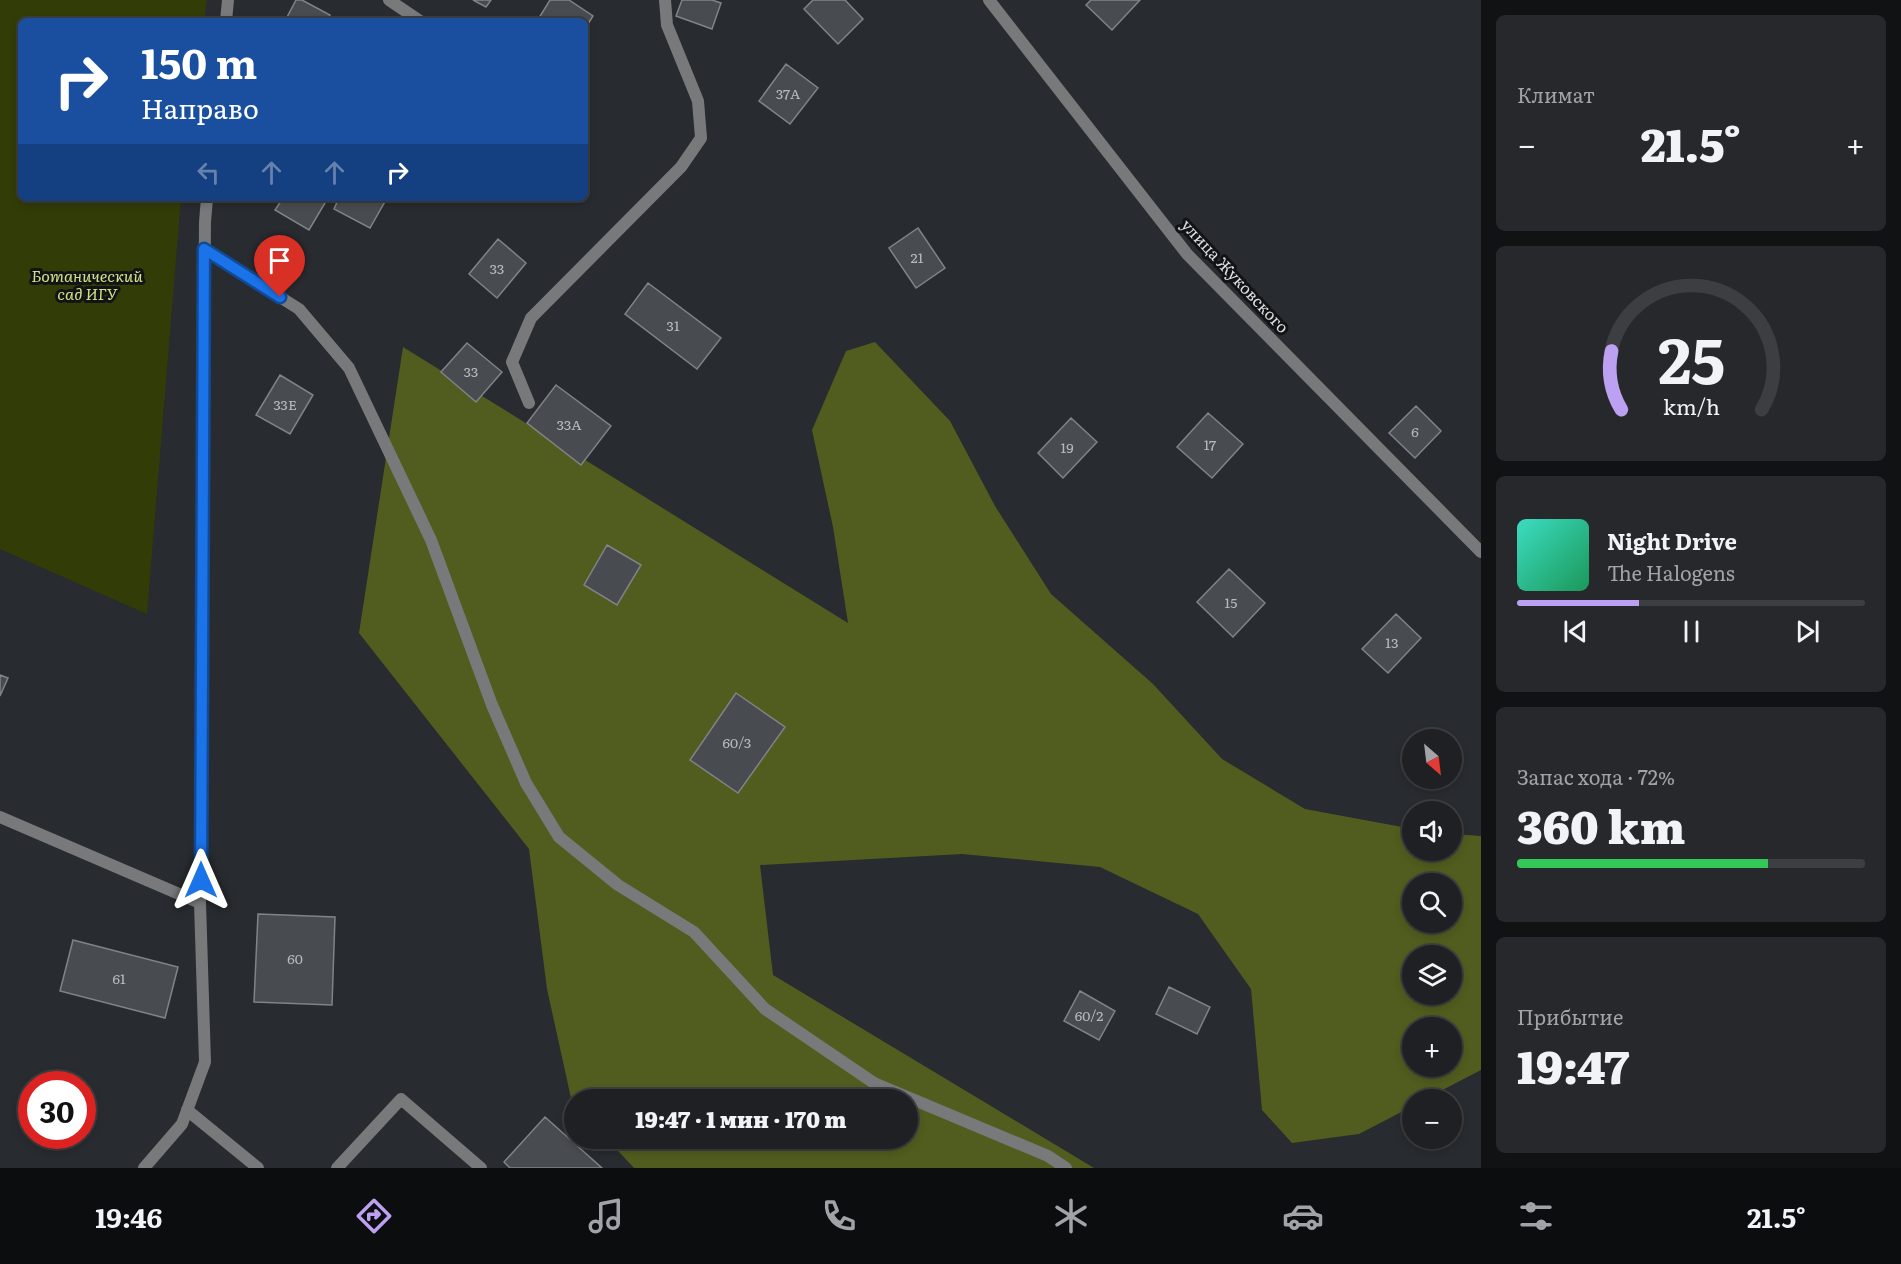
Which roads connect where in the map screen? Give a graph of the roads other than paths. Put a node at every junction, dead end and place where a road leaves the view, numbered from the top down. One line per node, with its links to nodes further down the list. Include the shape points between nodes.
1 (228, 0): 5 (street)
2 (389, 0): 6 (street)
3 (665, 0): 9 (street, via 667,25 698,101 701,138 681,167 531,318 512,362)
4 (989, 0): 10 (street, улица Жуковского, via 1187,254)
5 (226, 18)
6 (416, 18)
7 (207, 201): 8 (street)
8 (204, 249): 12 (street); 18 (street, via 299,309 349,368 431,540 492,705 526,783 560,837 618,885 694,932 765,1009 874,1083 1048,1156)
9 (529, 403)
10 (1481, 552)
11 (0, 817): 12 (street)
12 (200, 903): 13 (street, via 205,1062)
13 (187, 1110): 14 (street, via 182,1124); 15 (street)
14 (144, 1168)
15 (258, 1168)
16 (337, 1168): 17 (street, via 401,1099)
17 (480, 1168)
18 (1066, 1168)

